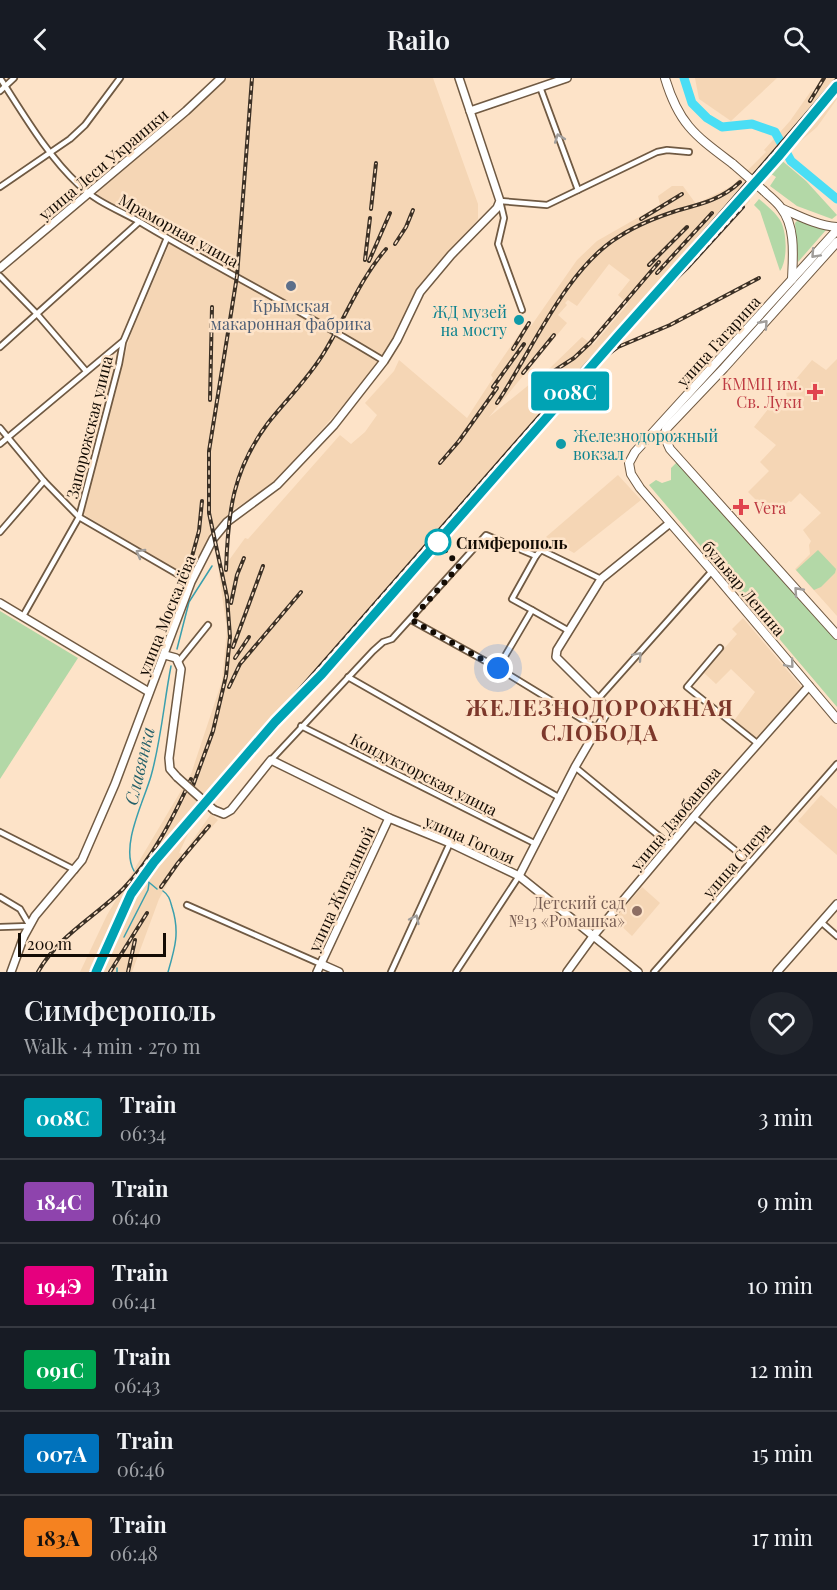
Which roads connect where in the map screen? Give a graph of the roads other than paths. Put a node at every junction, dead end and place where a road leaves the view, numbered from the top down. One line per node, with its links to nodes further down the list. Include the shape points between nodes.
1 (0, 78): 8 (street, Мраморная улица)
2 (14, 78): 8 (street)
3 (120, 78): 13 (street, via 85,125)
4 (221, 78): 16 (main road, улица Леси Украинки)
5 (459, 78): 11 (main road)
6 (567, 78): 9 (main road)
7 (665, 78): 18 (main road, bridge, via 676,110 699,139)
8 (6, 87): 10 (street); 13 (street, Мраморная улица)
9 (540, 87): 11 (main road); 15 (street, one-way to 9)
10 (0, 91)
11 (470, 111): 17 (main road)
12 (689, 152): 15 (street, via 657,153)
13 (50, 153): 14 (street); 16 (street, Мраморная улица)
14 (0, 187)
15 (578, 190): 17 (street, via 547,206)
16 (88, 193): 19 (street, Мраморная улица); 23 (main road, улица Леси Украинки)
17 (500, 201): 27 (street, via 504,218 498,244); 31 (main road, улица Москалёва, via 420,292)
18 (781, 208): 20 (main road); 25 (main road, via 791,230)
19 (139, 222): 21 (street, Мраморная улица); 28 (street)
20 (837, 228): 25 (main road, улица Гагарина, one-way to 25)
21 (167, 238): 29 (street, Запорожская улица); 31 (street, Мраморная улица)
22 (837, 242): 26 (main road, улица Гагарина)
23 (0, 268)
24 (0, 276): 28 (street)
25 (792, 278): 26 (main road); 36 (main road, улица Гагарина, via 635,452 629,463)
26 (790, 295): 51 (main road, улица Гагарина, one-way to 26, via 667,442 666,429)
27 (522, 310)
28 (37, 314): 30 (street); 32 (street)
29 (123, 342): 32 (street); 38 (street, Запорожская улица)
30 (0, 347)
31 (384, 361): 44 (main road, улица Москалёва, via 333,425 277,485 227,522 213,539)
32 (86, 371): 34 (street)
33 (0, 428): 34 (street)
34 (8, 437): 35 (street); 37 (street)
35 (0, 444)
36 (631, 474): 39 (main road, бульвар Ленина)
37 (44, 481): 38 (street); 40 (street)
38 (79, 517): 44 (street, one-way to 38); 47 (street, Запорожская улица)
39 (670, 523): 42 (main road, бульвар Ленина); 43 (main road)
40 (0, 532)
41 (536, 556): 43 (street, via 541,550); 46 (street, via 512,599); 48 (street, via 486,535)
42 (712, 571): 57 (main road, бульвар Ленина, one-way to 57); 59 (street, one-way to 42)
43 (601, 579): 50 (main road)
44 (191, 582): 53 (main road, улица Москалёва)
45 (0, 603): 47 (main road)
46 (532, 610): 50 (street); 55 (street)
47 (23, 616): 58 (main road)
48 (411, 620): 55 (street); 56 (street)
49 (208, 625): 54 (street)
50 (569, 631): 59 (main road, via 556,657)
51 (837, 635)
52 (720, 648): 63 (street, via 687,687)
53 (165, 655): 54 (main road); 58 (main road, улица Москалёва)
54 (178, 662): 64 (main road, bridge, via 180,679 169,758 170,769 177,777 214,810 224,814)
55 (498, 668): 62 (street)
56 (348, 677): 61 (street); 67 (street)
57 (808, 686): 60 (main road, бульвар Ленина); 63 (main road, улица Дзюбанова)
58 (149, 692): 75 (main road, улица Москалёва, via 115,784)
59 (598, 699): 62 (main road, via 607,712)
60 (837, 719)
61 (301, 726): 64 (street); 72 (street, Кондукторская улица)
62 (598, 729): 66 (main road)
63 (758, 743): 68 (main road, улица Дзюбанова)
64 (271, 760): 69 (main road, улица Гоголя)
65 (837, 764): 74 (street, улица Спера)
66 (575, 767): 67 (main road); 73 (street)
67 (560, 798): 72 (main road)
68 (694, 817): 73 (main road, улица Дзюбанова); 74 (street)
69 (389, 818): 71 (main road, улица Гоголя); 85 (main road, улица Жигалиной)
70 (0, 832): 75 (street)
71 (450, 843): 76 (main road, улица Гоголя); 89 (street, one-way to 71)
72 (536, 844): 76 (main road)
73 (670, 844): 83 (main road, улица Дзюбанова)
74 (750, 862): 93 (street, улица Спера)
75 (75, 870): 81 (main road, улица Москалёва)
76 (519, 876): 83 (main road, улица Гоголя); 90 (street)
77 (0, 897): 81 (street, via 20,909)
78 (837, 904): 80 (main road)
79 (187, 905): 85 (street)
80 (821, 922): 84 (street); 94 (main road)
81 (30, 926): 82 (street); 86 (main road, улица Москалёва)
82 (0, 927)
83 (594, 935): 91 (main road, улица Дзюбанова); 92 (main road, улица Гоголя)
84 (837, 936)
85 (321, 964): 87 (main road, улица Жигалиной); 88 (main road)
86 (10, 972)
87 (317, 972)
88 (339, 972)
89 (391, 972)
90 (456, 972)
91 (567, 972)
92 (638, 972)
93 (654, 972)
94 (777, 972)

